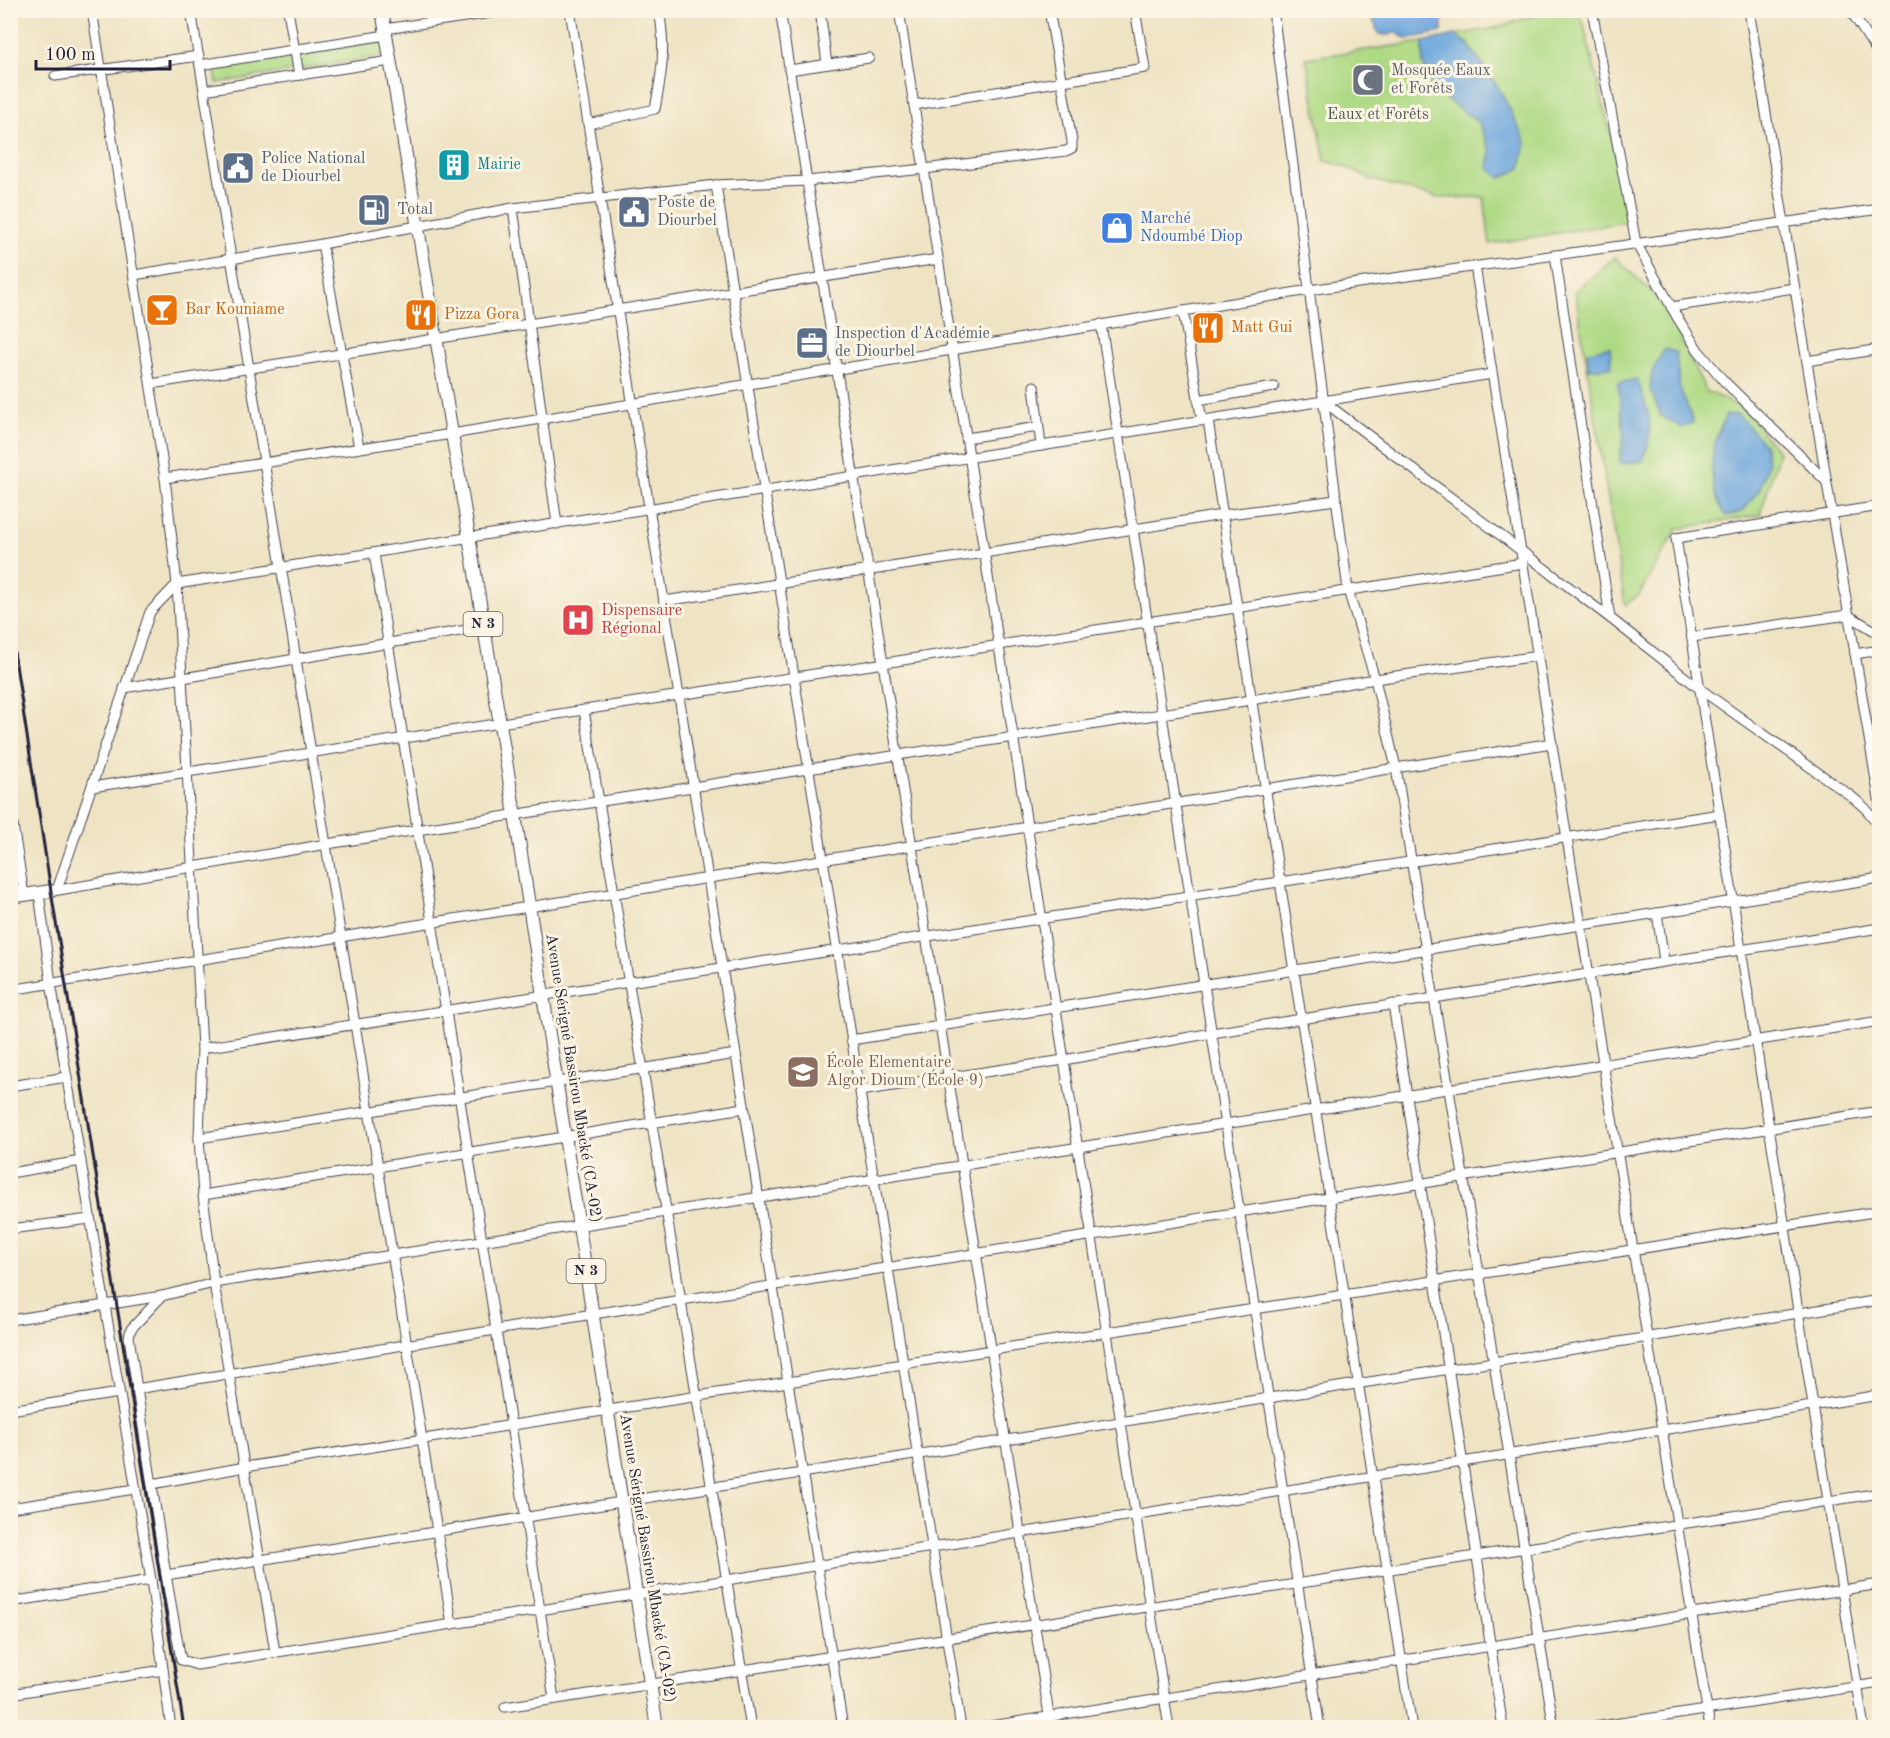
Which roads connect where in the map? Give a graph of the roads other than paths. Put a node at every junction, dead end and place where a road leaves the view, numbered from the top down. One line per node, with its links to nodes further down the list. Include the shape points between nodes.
1 (92, 10): 25 (street)
2 (191, 10): 21 (street)
3 (288, 10): 18 (street)
4 (382, 10): 17 (main road, N 3)
5 (511, 10): 17 (street)
6 (570, 10): 31 (street)
7 (659, 10): 31 (street, via 664,35 656,109)
8 (780, 10): 24 (street)
9 (820, 10): 23 (street)
10 (899, 10): 30 (street)
11 (1049, 10): 28 (street)
12 (1136, 10): 28 (street, via 1145,68)
13 (1273, 10): 49 (street)
14 (1592, 10): 40 (street)
15 (1749, 10): 38 (street)
16 (1850, 10): 19 (street)
17 (385, 32): 18 (street); 22 (main road, N 3)
18 (295, 49): 21 (street); 26 (street)
19 (1880, 56)
20 (869, 58): 23 (street)
21 (199, 61): 25 (street); 29 (street)
22 (390, 61): 26 (street); 39 (main road, N 3)
23 (827, 64): 24 (street)
24 (789, 70): 33 (street)
25 (101, 71): 27 (street); 46 (street)
26 (299, 75): 29 (street)
27 (55, 76)
28 (1060, 81): 30 (street); 32 (street, via 1072,148)
29 (204, 90): 43 (street)
30 (914, 105): 32 (street)
31 (588, 124): 35 (street)
32 (924, 169): 33 (street); 44 (street)
33 (807, 181): 34 (street); 47 (street)
34 (716, 185): 35 (street); 50 (street)
35 (599, 197): 36 (street); 52 (street)
36 (513, 208): 39 (street); 54 (street)
37 (1880, 209): 38 (street)
38 (1784, 222): 40 (street); 48 (street)
39 (417, 226): 41 (street); 56 (main road, N 3)
40 (1636, 243): 42 (street); 51 (street)
41 (322, 244): 43 (street); 59 (street)
42 (1555, 255): 45 (street); 105 (street)
43 (231, 259): 46 (street); 61 (street)
44 (938, 259): 47 (street); 57 (street)
45 (1475, 266): 49 (street); 63 (street)
46 (134, 275): 64 (street)
47 (822, 278): 50 (street); 62 (street)
48 (1794, 288): 51 (street); 60 (street)
49 (1309, 290): 53 (street); 69 (street)
50 (733, 292): 52 (street); 65 (street)
51 (1671, 307): 83 (street, via 1698,350 1724,381)
52 (618, 310): 54 (street); 70 (street)
53 (1183, 311): 55 (street); 68 (street)
54 (529, 324): 56 (street); 71 (street)
55 (1101, 324): 57 (street); 75 (street)
56 (436, 339): 59 (street); 74 (main road, N 3)
57 (952, 350): 62 (street); 76 (street)
58 (1880, 350): 60 (street)
59 (342, 354): 61 (street); 78 (street)
60 (1807, 361): 83 (street)
61 (249, 369): 64 (street); 80 (street)
62 (837, 369): 65 (street); 81 (street)
63 (1492, 374): 69 (street); 93 (street)
64 (150, 384): 82 (street)
65 (747, 384): 70 (street); 84 (street)
66 (1034, 386): 73 (street)
67 (1274, 387): 68 (street)
68 (1198, 400): 72 (street)
69 (1323, 401): 72 (street); 85 (street); 93 (street)
70 (632, 404): 71 (street); 87 (street)
71 (542, 419): 74 (street); 90 (street)
72 (1205, 420): 75 (street); 89 (street)
73 (1038, 427): 76 (street); 77 (street)
74 (452, 434): 78 (street); 92 (main road, Avenue Sérigné Bassirou Mbacké (CA-02) / N 3)
75 (1119, 434): 77 (street); 91 (street)
76 (966, 438): 79 (street)
77 (1041, 446): 79 (street)
78 (359, 448): 80 (street)
79 (969, 458): 81 (street); 95 (street)
80 (264, 462): 82 (street); 97 (street)
81 (854, 476): 84 (street); 98 (street)
82 (165, 478): 100 (street)
83 (1825, 480): 88 (street)
84 (764, 490): 87 (street); 99 (street)
85 (1336, 500): 89 (street); 101 (street)
86 (1880, 506): 88 (street)
87 (649, 509): 90 (street); 102 (street)
88 (1832, 513): 104 (street); 109 (street, via 1676,538)
89 (1222, 515): 91 (street); 103 (street)
90 (557, 524): 92 (street)
91 (1133, 529): 95 (street); 106 (street)
92 (469, 538): 94 (street); 107 (main road, Avenue Sérigné Bassirou Mbacké (CA-02) / N 3)
93 (1521, 550): 96 (street); 105 (street)
94 (374, 553): 97 (street); 110 (street)
95 (984, 553): 98 (street); 111 (street)
96 (1523, 563): 101 (street); 114 (street)
97 (282, 567): 100 (street); 115 (street)
98 (868, 571): 99 (street); 116 (street)
99 (779, 583): 102 (street); 117 (street)
100 (177, 584): 118 (street); 120 (street, via 150,612)
101 (1348, 590): 103 (street); 119 (street)
102 (664, 601): 122 (street)
103 (1237, 608): 106 (street); 123 (street)
104 (1848, 615): 108 (street); 109 (street); 113 (street)
105 (1610, 618): 121 (street)
106 (1148, 622): 111 (street); 125 (street)
107 (484, 627): 110 (street); 126 (main road, Avenue Sérigné Bassirou Mbacké (CA-02) / N 3)
108 (1880, 634)
109 (1692, 637): 121 (street)
110 (388, 643): 115 (street); 127 (street)
111 (999, 645): 116 (street); 128 (street)
112 (1880, 650): 113 (street)
113 (1855, 654): 135 (street)
114 (1538, 656): 119 (street); 129 (street)
115 (296, 659): 118 (street); 130 (street)
116 (883, 663): 117 (street); 131 (street)
117 (794, 677): 122 (street); 133 (street)
118 (182, 678): 120 (street); 134 (street)
119 (1375, 679): 123 (street); 132 (street)
120 (124, 688): 136 (street)
121 (1700, 689): 143 (street); 145 (street, via 1851,796)
122 (679, 695): 124 (street); 137 (street)
123 (1251, 700): 125 (street); 138 (street)
124 (584, 710): 126 (street); 139 (street)
125 (1162, 714): 128 (street); 140 (street)
126 (500, 723): 127 (street); 144 (main road, Avenue Sérigné Bassirou Mbacké (CA-02) / N 3)
127 (403, 738): 130 (street); 147 (street)
128 (1013, 738): 131 (street); 146 (street)
129 (1552, 743): 132 (street); 148 (street)
130 (312, 752): 134 (street); 149 (street)
131 (898, 756): 133 (street); 150 (street)
132 (1396, 768): 138 (street); 152 (street)
133 (808, 769): 137 (street); 151 (street)
134 (187, 772): 136 (street); 153 (street)
135 (1878, 782): 141 (street)
136 (92, 787): 157 (street)
137 (693, 787): 139 (street); 154 (street)
138 (1265, 789): 140 (street); 156 (street)
139 (599, 802): 144 (street); 158 (street)
140 (1176, 803): 146 (street); 160 (street)
141 (1880, 805)
142 (10, 806): 159 (street)
143 (1720, 814): 148 (street); 162 (street)
144 (515, 815): 147 (street); 163 (main road, Avenue Sérigné Bassirou Mbacké (CA-02) / N 3)
145 (1880, 826)
146 (1027, 827): 150 (street); 165 (street)
147 (418, 830): 149 (street); 166 (street)
148 (1567, 838): 152 (street); 167 (street)
149 (327, 844): 153 (street); 169 (street)
150 (912, 845): 151 (street); 170 (street)
151 (823, 860): 154 (street); 171 (street)
152 (1412, 862): 156 (street); 172 (street)
153 (192, 867): 157 (street); 174 (street)
154 (708, 878): 158 (street); 176 (street)
155 (1880, 878): 162 (street)
156 (1280, 882): 160 (street); 177 (street)
157 (49, 892): 159 (main road); 180 (street)
158 (614, 893): 163 (street); 179 (street)
159 (24, 895): 161 (main road)
160 (1190, 896): 165 (street); 181 (street)
161 (10, 897)
162 (1733, 901): 164 (street); 173 (street)
163 (529, 906): 166 (street); 183 (main road, Avenue Sérigné Bassirou Mbacké (CA-02) / N 3)
164 (1657, 913): 167 (street); 175 (street)
165 (1042, 919): 170 (street); 186 (street)
166 (432, 922): 169 (street); 187 (street)
167 (1581, 925): 172 (street); 178 (street)
168 (1880, 928): 173 (street)
169 (341, 936): 174 (street); 190 (street)
170 (926, 937): 171 (street); 191 (street)
171 (837, 950): 176 (street); 193 (street)
172 (1426, 950): 177 (street); 184 (street)
173 (1741, 950): 175 (street); 194 (street)
174 (197, 959): 180 (street); 195 (street)
175 (1664, 962): 178 (street)
176 (722, 968): 179 (street); 196 (street)
177 (1293, 970): 181 (street); 188 (street)
178 (1589, 974): 184 (street); 198 (street)
179 (628, 982): 183 (street); 199 (street)
180 (51, 983): 182 (street); 200 (street)
181 (1204, 984): 186 (street); 192 (street)
182 (10, 990)
183 (543, 995): 187 (street); 202 (main road, Avenue Sérigné Bassirou Mbacké (CA-02) / N 3)
184 (1434, 998): 185 (street); 204 (street)
185 (1393, 1004): 188 (street); 206 (street)
186 (1056, 1008): 191 (street); 197 (street)
187 (446, 1010): 190 (street); 207 (street)
188 (1301, 1019): 192 (street); 209 (street)
189 (1880, 1021): 194 (street)
190 (355, 1024): 195 (street); 211 (street)
191 (940, 1026): 193 (street); 201 (street)
192 (1212, 1033): 197 (street); 213 (street)
193 (852, 1040): 205 (street)
194 (1755, 1040): 198 (street); 214 (street)
195 (202, 1048): 216 (street)
196 (736, 1054): 199 (street); 208 (street)
197 (1064, 1060): 201 (street); 217 (street)
198 (1603, 1064): 204 (street); 219 (street)
199 (643, 1069): 202 (street); 212 (street)
200 (67, 1077): 203 (street); 220 (street)
201 (948, 1078): 205 (street); 221 (street)
202 (557, 1082): 207 (street); 215 (main road, Avenue Sérigné Bassirou Mbacké (CA-02) / N 3)
203 (10, 1086)
204 (1449, 1089): 206 (street); 224 (street)
205 (860, 1091): 225 (street)
206 (1406, 1095): 209 (street); 226 (street)
207 (460, 1098): 211 (street); 218 (street)
208 (744, 1108): 212 (street); 228 (street)
209 (1315, 1110): 213 (street); 229 (street)
210 (1880, 1111): 214 (street)
211 (369, 1112): 216 (street); 222 (street)
212 (651, 1122): 215 (street); 231 (street)
213 (1226, 1124): 217 (street); 232 (street)
214 (1769, 1129): 219 (street); 235 (street)
215 (565, 1136): 218 (street); 234 (main road, Avenue Sérigné Bassirou Mbacké (CA-02) / N 3)
216 (199, 1138): 227 (street)
217 (1078, 1147): 221 (street); 237 (street)
218 (468, 1152): 222 (street); 238 (street)
219 (1618, 1153): 224 (street); 239 (street)
220 (81, 1161): 223 (street); 233 (street)
221 (962, 1165): 225 (street); 240 (street)
222 (377, 1166): 227 (street); 241 (street)
223 (10, 1173)
224 (1463, 1177): 226 (street); 243 (street)
225 (874, 1179): 228 (street); 242 (street)
226 (1420, 1184): 229 (street); 244 (street)
227 (203, 1195): 245 (street)
228 (759, 1197): 231 (street); 246 (street)
229 (1329, 1198): 232 (street); 247 (street)
230 (1880, 1211): 235 (street)
231 (666, 1212): 234 (street); 249 (street)
232 (1240, 1212): 237 (street); 252 (street)
233 (90, 1219): 236 (street); 251 (street)
234 (579, 1226): 238 (street); 254 (main road, Avenue Sérigné Bassirou Mbacké (CA-02) / N 3)
235 (1785, 1226): 239 (street); 253 (street)
236 (10, 1229)
237 (1092, 1236): 240 (street); 257 (street)
238 (482, 1241): 241 (street); 256 (street)
239 (1633, 1249): 243 (street); 258 (street)
240 (976, 1254): 242 (street); 260 (street)
241 (393, 1255): 245 (street); 259 (street)
242 (888, 1268): 246 (street); 262 (street)
243 (1479, 1273): 244 (street); 261 (street)
244 (1435, 1280): 247 (street); 263 (street)
245 (214, 1283): 248 (street); 264 (street)
246 (773, 1286): 249 (street); 265 (street)
247 (1344, 1294): 252 (street); 266 (street)
248 (162, 1296): 251 (street); 267 (street, via 131,1329)
249 (681, 1300): 254 (street); 270 (street)
250 (1880, 1300): 253 (street)
251 (104, 1305): 255 (street); 268 (street)
252 (1255, 1309): 257 (street); 271 (street)
253 (1799, 1313): 258 (street); 272 (street)
254 (593, 1314): 256 (street); 274 (main road, Avenue Sérigné Bassirou Mbacké (CA-02) / N 3)
255 (10, 1320)
256 (496, 1330): 259 (street); 276 (street)
257 (1107, 1332): 260 (street); 275 (street)
258 (1647, 1337): 261 (street); 277 (street)
259 (407, 1345): 264 (street); 278 (street)
260 (991, 1350): 262 (street); 279 (street)
261 (1494, 1362): 263 (street); 281 (street)
262 (903, 1364): 265 (street); 280 (street)
263 (1448, 1369): 266 (street); 282 (street)
264 (230, 1374): 267 (street); 283 (street)
265 (788, 1382): 270 (street); 284 (street)
266 (1358, 1384): 271 (street); 285 (street)
267 (136, 1389): 286 (street)
268 (119, 1393): 273 (street); 288 (street)
269 (1880, 1395): 272 (street)
270 (696, 1396): 274 (street); 287 (street)
271 (1269, 1398): 275 (street); 289 (street)
272 (1813, 1406): 277 (street); 291 (street)
273 (10, 1410)
274 (608, 1410): 276 (street); 292 (main road, Avenue Sérigné Bassirou Mbacké (CA-02) / N 3)
275 (1121, 1422): 279 (street); 294 (street)
276 (511, 1425): 278 (street); 295 (street)
277 (1662, 1430): 281 (street); 296 (street)
278 (422, 1440): 283 (street); 297 (street)
279 (1006, 1440): 280 (street); 298 (street)
280 (918, 1454): 284 (street); 299 (street)
281 (1509, 1455): 282 (street); 300 (street)
282 (1463, 1462): 285 (street); 301 (street)
283 (245, 1467): 286 (street); 302 (street)
284 (802, 1473): 287 (street); 303 (street)
285 (1373, 1477): 289 (street); 304 (street)
286 (152, 1484): 305 (street)
287 (711, 1487): 292 (street); 307 (street)
288 (135, 1489): 293 (street); 306 (street)
289 (1283, 1491): 294 (street); 308 (street)
290 (1880, 1492): 291 (street)
291 (1828, 1500): 296 (street); 310 (street)
292 (622, 1502): 295 (street); 311 (main road, Avenue Sérigné Bassirou Mbacké (CA-02) / N 3)
293 (10, 1508)
294 (1136, 1515): 298 (street); 313 (street)
295 (526, 1517): 297 (street); 314 (street)
296 (1677, 1524): 300 (street); 315 (street)
297 (437, 1531): 302 (street); 316 (street)
298 (1020, 1533): 299 (street); 317 (street)
299 (932, 1547): 303 (street); 318 (street)
300 (1524, 1548): 301 (street); 319 (street)
301 (1477, 1555): 304 (street); 320 (street)
302 (260, 1560): 305 (street); 321 (street)
303 (817, 1566): 307 (street); 322 (street)
304 (1387, 1569): 308 (street); 323 (street)
305 (166, 1575): 321 (street, via 181,1660 197,1665)
306 (151, 1580): 312 (street); 324 (street)
307 (726, 1580): 311 (street); 325 (street)
308 (1298, 1583): 313 (street); 326 (street)
309 (1880, 1584): 310 (street)
310 (1842, 1590): 315 (street); 329 (street)
311 (636, 1595): 314 (street); 328 (main road, Avenue Sérigné Bassirou Mbacké (CA-02) / N 3)
312 (10, 1602)
313 (1150, 1606): 317 (street); 331 (street)
314 (540, 1610): 316 (street); 332 (street)
315 (1692, 1614): 319 (street); 334 (street)
316 (452, 1624): 321 (street)
317 (1035, 1625): 318 (street); 335 (street)
318 (947, 1638): 322 (street); 340 (street)
319 (1539, 1638): 320 (street); 347 (street)
320 (1491, 1646): 323 (street); 346 (street)
321 (275, 1653)
322 (832, 1656): 325 (street); 339 (street)
323 (1401, 1660): 326 (street); 345 (street)
324 (163, 1670): 330 (street); 336 (street)
325 (741, 1671): 328 (street); 338 (street)
326 (1312, 1674): 331 (street); 344 (street)
327 (1880, 1683): 329 (street)
328 (650, 1684): 332 (street); 337 (main road, Avenue Sérigné Bassirou Mbacké (CA-02) / N 3)
329 (1858, 1687): 334 (street); 350 (street)
330 (10, 1694)
331 (1164, 1698): 335 (street); 343 (street)
332 (554, 1700): 333 (street)
333 (505, 1707)
334 (1707, 1710): 348 (street); 349 (street)
335 (1049, 1716): 341 (street); 342 (street)
336 (171, 1728)
337 (657, 1728)
338 (751, 1728)
339 (843, 1728)
340 (961, 1728)
341 (978, 1728)
342 (1051, 1728)
343 (1169, 1728)
344 (1320, 1728)
345 (1412, 1728)
346 (1503, 1728)
347 (1554, 1728)
348 (1588, 1728)
349 (1710, 1728)
350 (1864, 1728)

